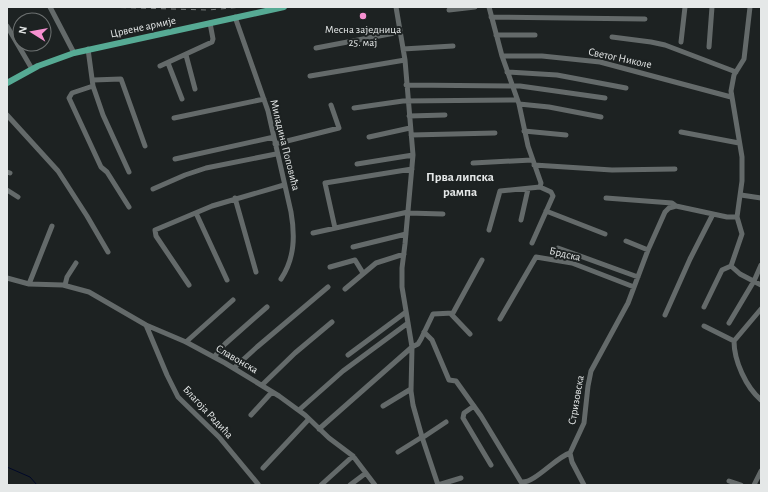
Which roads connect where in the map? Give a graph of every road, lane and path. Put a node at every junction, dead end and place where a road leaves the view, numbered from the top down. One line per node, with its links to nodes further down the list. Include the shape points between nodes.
1 (50, 7): 25 (street)
2 (284, 7): 10 (main road, Црвене армије)
3 (396, 7): 15 (street)
4 (475, 7): 9 (street)
5 (488, 7): 11 (street)
6 (685, 7): 19 (street)
7 (712, 7): 21 (street)
8 (750, 7): 33 (street, via 744,59)
9 (449, 10)
10 (235, 17): 13 (main road, Црвене армије); 44 (street, Миладина Поповића)
11 (491, 17): 12 (street); 16 (street)
12 (645, 20)
13 (210, 23): 24 (main road, Црвене армије); 26 (street, via 213,40)
14 (7, 26): 31 (street)
15 (400, 32): 22 (street); 23 (street)
16 (496, 35): 17 (street); 27 (street)
17 (535, 35)
18 (612, 37): 33 (street, via 665,45)
19 (681, 42)
20 (453, 46): 23 (street)
21 (710, 47)
22 (316, 48)
23 (403, 49): 28 (street)
24 (88, 50): 25 (main road, Црвене армије); 36 (street)
25 (74, 53): 31 (main road, Црвене армије)
26 (186, 55): 29 (street); 40 (street)
27 (502, 56): 32 (street); 41 (street, Светог Николе, via 542,56 600,62)
28 (405, 60): 34 (street); 37 (street)
29 (168, 62): 30 (street); 43 (street)
30 (160, 66)
31 (32, 69): 35 (main road, Црвене армије)
32 (507, 72): 38 (street); 39 (street, via 565,76)
33 (736, 72): 41 (street)
34 (310, 76)
35 (7, 83)
36 (93, 83): 64 (street, via 121,79); 73 (street, via 103,115); 85 (street, via 72,93 69,98 101,167 107,172)
37 (406, 85): 38 (street); 45 (street)
38 (512, 85): 42 (street); 46 (street)
39 (626, 88)
40 (195, 89)
41 (731, 97): 62 (street)
42 (605, 98)
43 (182, 99)
44 (264, 99): 53 (street); 60 (street, Миладина Поповића)
45 (407, 101): 46 (street); 48 (street); 51 (street)
46 (518, 102): 52 (street); 55 (street)
47 (331, 105): 63 (street, via 339,128)
48 (354, 108)
49 (7, 115): 104 (street, via 58,171)
50 (445, 115): 51 (street)
51 (409, 116): 54 (street)
52 (602, 117)
53 (174, 118)
54 (410, 128): 58 (street); 61 (street)
55 (524, 131): 59 (street); 68 (street)
56 (681, 132): 62 (street)
57 (495, 133): 58 (street)
58 (411, 135): 66 (street)
59 (566, 135)
60 (274, 137): 63 (street, Миладина Поповића); 67 (street)
61 (369, 137)
62 (740, 143): 79 (street)
63 (275, 144): 65 (street, Миладина Поповића)
64 (145, 146)
65 (276, 154): 74 (street, Миладина Поповића); 76 (street, via 185,174)
66 (413, 155): 70 (street); 71 (street)
67 (175, 159)
68 (533, 162): 69 (street); 72 (street, via 596,169); 75 (street, via 541,183)
69 (473, 163)
70 (357, 164)
71 (412, 169): 88 (street); 94 (street, via 325,183)
72 (675, 169)
73 (129, 172)
74 (284, 185): 81 (street); 115 (street, Миладина Поповића, via 293,225 293,238 290,261)
75 (540, 188): 77 (street); 86 (street, via 552,193)
76 (153, 189)
77 (528, 189): 92 (street); 95 (street, via 500,191)
78 (7, 190): 80 (street)
79 (741, 195): 83 (street); 91 (street)
80 (18, 197)
81 (235, 198): 87 (street); 111 (street)
82 (606, 198): 84 (street, via 672,203)
83 (761, 198)
84 (676, 206): 90 (street); 103 (street, Стризовска, via 665,212)
85 (129, 207)
86 (546, 211): 98 (street); 100 (street)
87 (196, 213): 116 (street); 120 (street, via 154,232)
88 (408, 213): 89 (street); 94 (street); 97 (street)
89 (443, 214)
90 (713, 214): 91 (street); 131 (street)
91 (737, 217): 109 (street, via 742,236)
92 (521, 220)
93 (52, 226): 118 (street)
94 (335, 228): 96 (street)
95 (490, 230)
96 (313, 233)
97 (406, 234): 101 (street); 105 (street)
98 (605, 234)
99 (626, 240): 103 (street)
100 (532, 243)
101 (353, 247)
102 (558, 248): 113 (street)
103 (648, 250): 113 (street, Стризовска)
104 (108, 252)
105 (404, 254): 112 (street, via 376,263); 129 (street, via 402,287)
106 (482, 260): 130 (street)
107 (76, 263): 119 (street)
108 (761, 265): 117 (street)
109 (731, 266): 117 (street); 127 (street, via 722,270)
110 (330, 267): 112 (street, via 355,260)
111 (256, 272)
112 (363, 274): 124 (street)
113 (638, 277): 123 (street, Стризовска)
114 (7, 278): 118 (street, Славонска)
115 (281, 278)
116 (227, 280)
117 (754, 281): 121 (street); 135 (street)
118 (29, 284): 119 (street, Славонска)
119 (65, 285): 136 (street, Славонска, via 89,292)
120 (189, 285)
121 (761, 285)
122 (328, 287): 145 (street)
123 (634, 287): 132 (street, Брдска, via 572,263 536,258); 159 (street, Стризовска, via 591,371 584,423)
124 (345, 289)
125 (233, 300): 141 (street)
126 (267, 307): 144 (street)
127 (704, 307)
128 (761, 309): 140 (street)
129 (406, 312): 134 (street); 143 (street)
130 (451, 314): 138 (street, via 434,313); 139 (street)
131 (665, 315)
132 (500, 319)
133 (332, 322): 146 (street)
134 (408, 323): 142 (street); 152 (street, via 343,371)
135 (729, 323)
136 (146, 325): 141 (street, Славонска); 167 (street, Благоја Радића, via 166,375 178,397 219,437)
137 (704, 326): 140 (street)
138 (424, 332): 142 (street, via 418,344); 151 (street, via 432,340 449,380 456,382)
139 (470, 334)
140 (734, 341): 149 (street, via 741,369 750,388)
141 (186, 342): 144 (street, Славонска)
142 (412, 347): 147 (street); 156 (street)
143 (348, 355)
144 (214, 357): 145 (street, Славонска)
145 (234, 368): 146 (street, Славонска)
146 (262, 385): 148 (street, Славонска)
147 (411, 389): 150 (street); 157 (street)
148 (272, 392): 152 (street, Славонска); 153 (street)
149 (761, 400)
150 (383, 406)
151 (474, 406): 159 (street, via 522,483); 161 (street, via 464,413 463,418)
152 (299, 410): 154 (street, Славонска)
153 (251, 415)
154 (309, 419): 156 (street, Славонска); 162 (street)
155 (446, 422): 157 (street)
156 (319, 429): 160 (street, Славонска)
157 (422, 438): 158 (street); 171 (street)
158 (398, 452)
159 (570, 453): 172 (street)
160 (353, 456): 164 (street, Славонска); 168 (street)
161 (491, 465)
162 (263, 468)
163 (761, 471): 174 (street)
164 (366, 473): 169 (street); 170 (street, Славонска)
165 (461, 478): 171 (street)
166 (729, 481): 173 (street)
167 (258, 484)
168 (321, 485)
169 (350, 485)
170 (375, 485)
171 (438, 485)
172 (584, 485)
173 (741, 485)
174 (754, 485)

